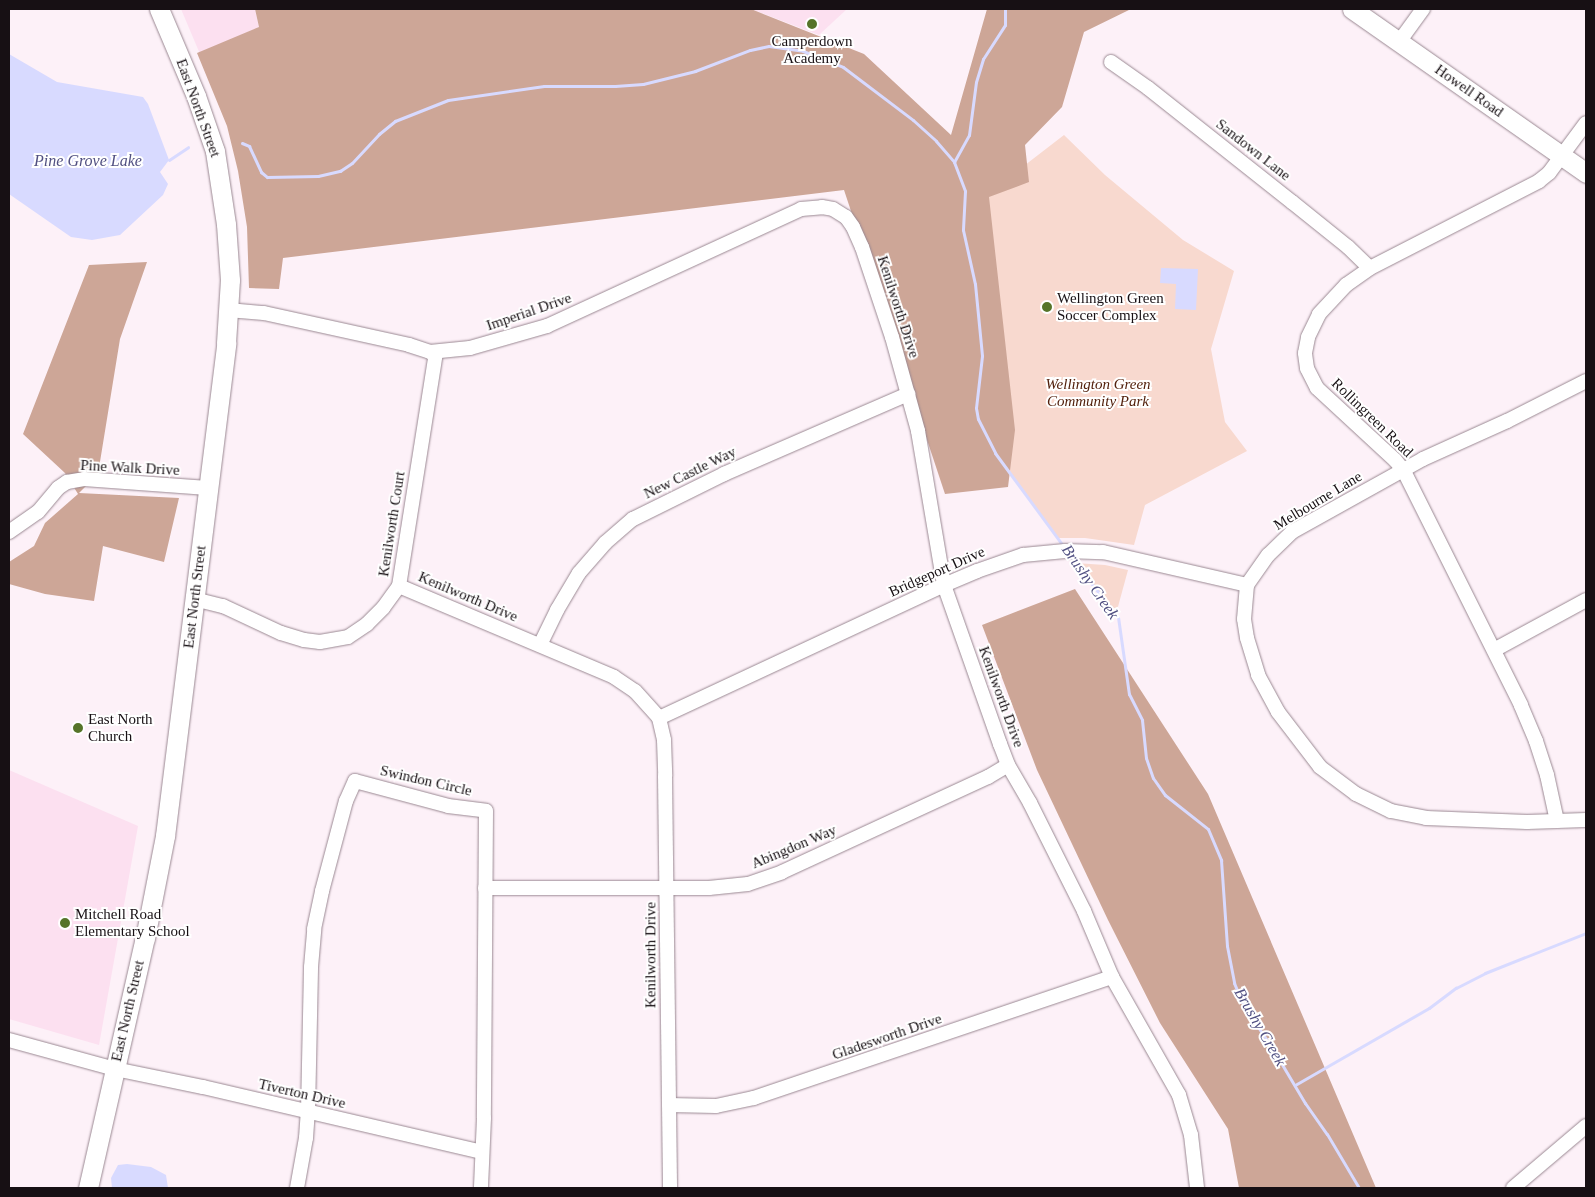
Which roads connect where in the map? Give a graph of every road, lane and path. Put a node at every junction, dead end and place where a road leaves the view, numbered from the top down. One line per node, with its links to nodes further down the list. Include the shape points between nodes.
1 (159, 9): 11 (main road, East North Street, via 208,127 220,173 230,253)
2 (1352, 9): 4 (main road, Howell Road)
3 (1423, 9): 4 (street)
4 (1399, 42): 7 (main road, Howell Road)
5 (1111, 62): 10 (street, Sandown Lane, via 1285,196)
6 (1586, 123): 7 (street, Rollingreen Road)
7 (1562, 156): 8 (main road, Howell Road); 10 (street, Rollingreen Road, via 1549,173 1532,185)
8 (1586, 173)
9 (822, 207): 12 (street, Imperial Drive, via 793,212 547,326 490,344); 14 (street, Kenilworth Drive, via 838,212 853,227 889,328)
10 (1370, 268): 15 (street, Rollingreen Road, via 1346,285 1319,314 1308,337 1306,360 1313,381 1323,395)
11 (228, 310): 12 (street, Imperial Drive, via 264,313); 16 (main road, East North Street)
12 (436, 353): 20 (street, Kenilworth Court)
13 (1586, 382): 15 (street, Melbourne Lane)
14 (908, 394): 18 (street, Kenilworth Drive, via 918,432); 23 (street, New Castle Way, via 724,474 633,520 605,543 579,573)
15 (1404, 471): 19 (street, Melbourne Lane, via 1292,532 1268,555); 24 (street, Rollingreen Road)
16 (208, 488): 17 (street, Pine Walk Drive, via 84,479 67,482 38,512); 21 (main road, East North Street)
17 (9, 532)
18 (944, 585): 19 (street, Bridgeport Drive, via 1006,560 1047,552 1090,551); 25 (street, Bridgeport Drive); 26 (street, Kenilworth Drive)
19 (1247, 585): 28 (street, via 1245,629 1263,684 1304,750 1337,782 1375,805 1409,816 1494,822)
20 (399, 586): 21 (street, Kenilworth Court, via 367,624 348,637 329,642 304,640 281,633 223,606); 23 (street, Kenilworth Drive)
21 (194, 599): 33 (main road, East North Street, via 165,836)
22 (1586, 600): 24 (street)
23 (540, 645): 25 (street, Kenilworth Drive, via 622,682 635,691)
24 (1494, 650): 28 (street, Rollingreen Road, via 1536,741)
25 (659, 718): 30 (street, Kenilworth Drive, via 664,740)
26 (1008, 765): 30 (street, Abingdon Way, via 772,877 730,887); 31 (street, Kenilworth Drive, via 1075,894)
27 (1586, 820): 28 (street)
28 (1557, 821)
29 (486, 888): 30 (street, Abingdon Way); 35 (street, Swindon Circle, via 486,810 448,806 355,781 341,819 314,929); 37 (street, Swindon Circle)
30 (667, 889): 34 (street, Kenilworth Drive)
31 (1112, 977): 34 (street, Gladesworth Drive, via 754,1098 716,1106); 42 (street, Kenilworth Drive, via 1179,1095 1191,1135)
32 (9, 1040): 33 (street, Tiverton Drive)
33 (114, 1069): 35 (street, Tiverton Drive); 38 (main road, East North Street)
34 (668, 1105): 41 (street, Kenilworth Drive)
35 (308, 1112): 37 (street, Tiverton Drive); 39 (street)
36 (1586, 1126): 43 (street)
37 (482, 1152): 40 (street, Swindon Circle)
38 (88, 1188)
39 (297, 1188)
40 (482, 1188)
41 (670, 1188)
42 (1198, 1188)
43 (1513, 1188)

